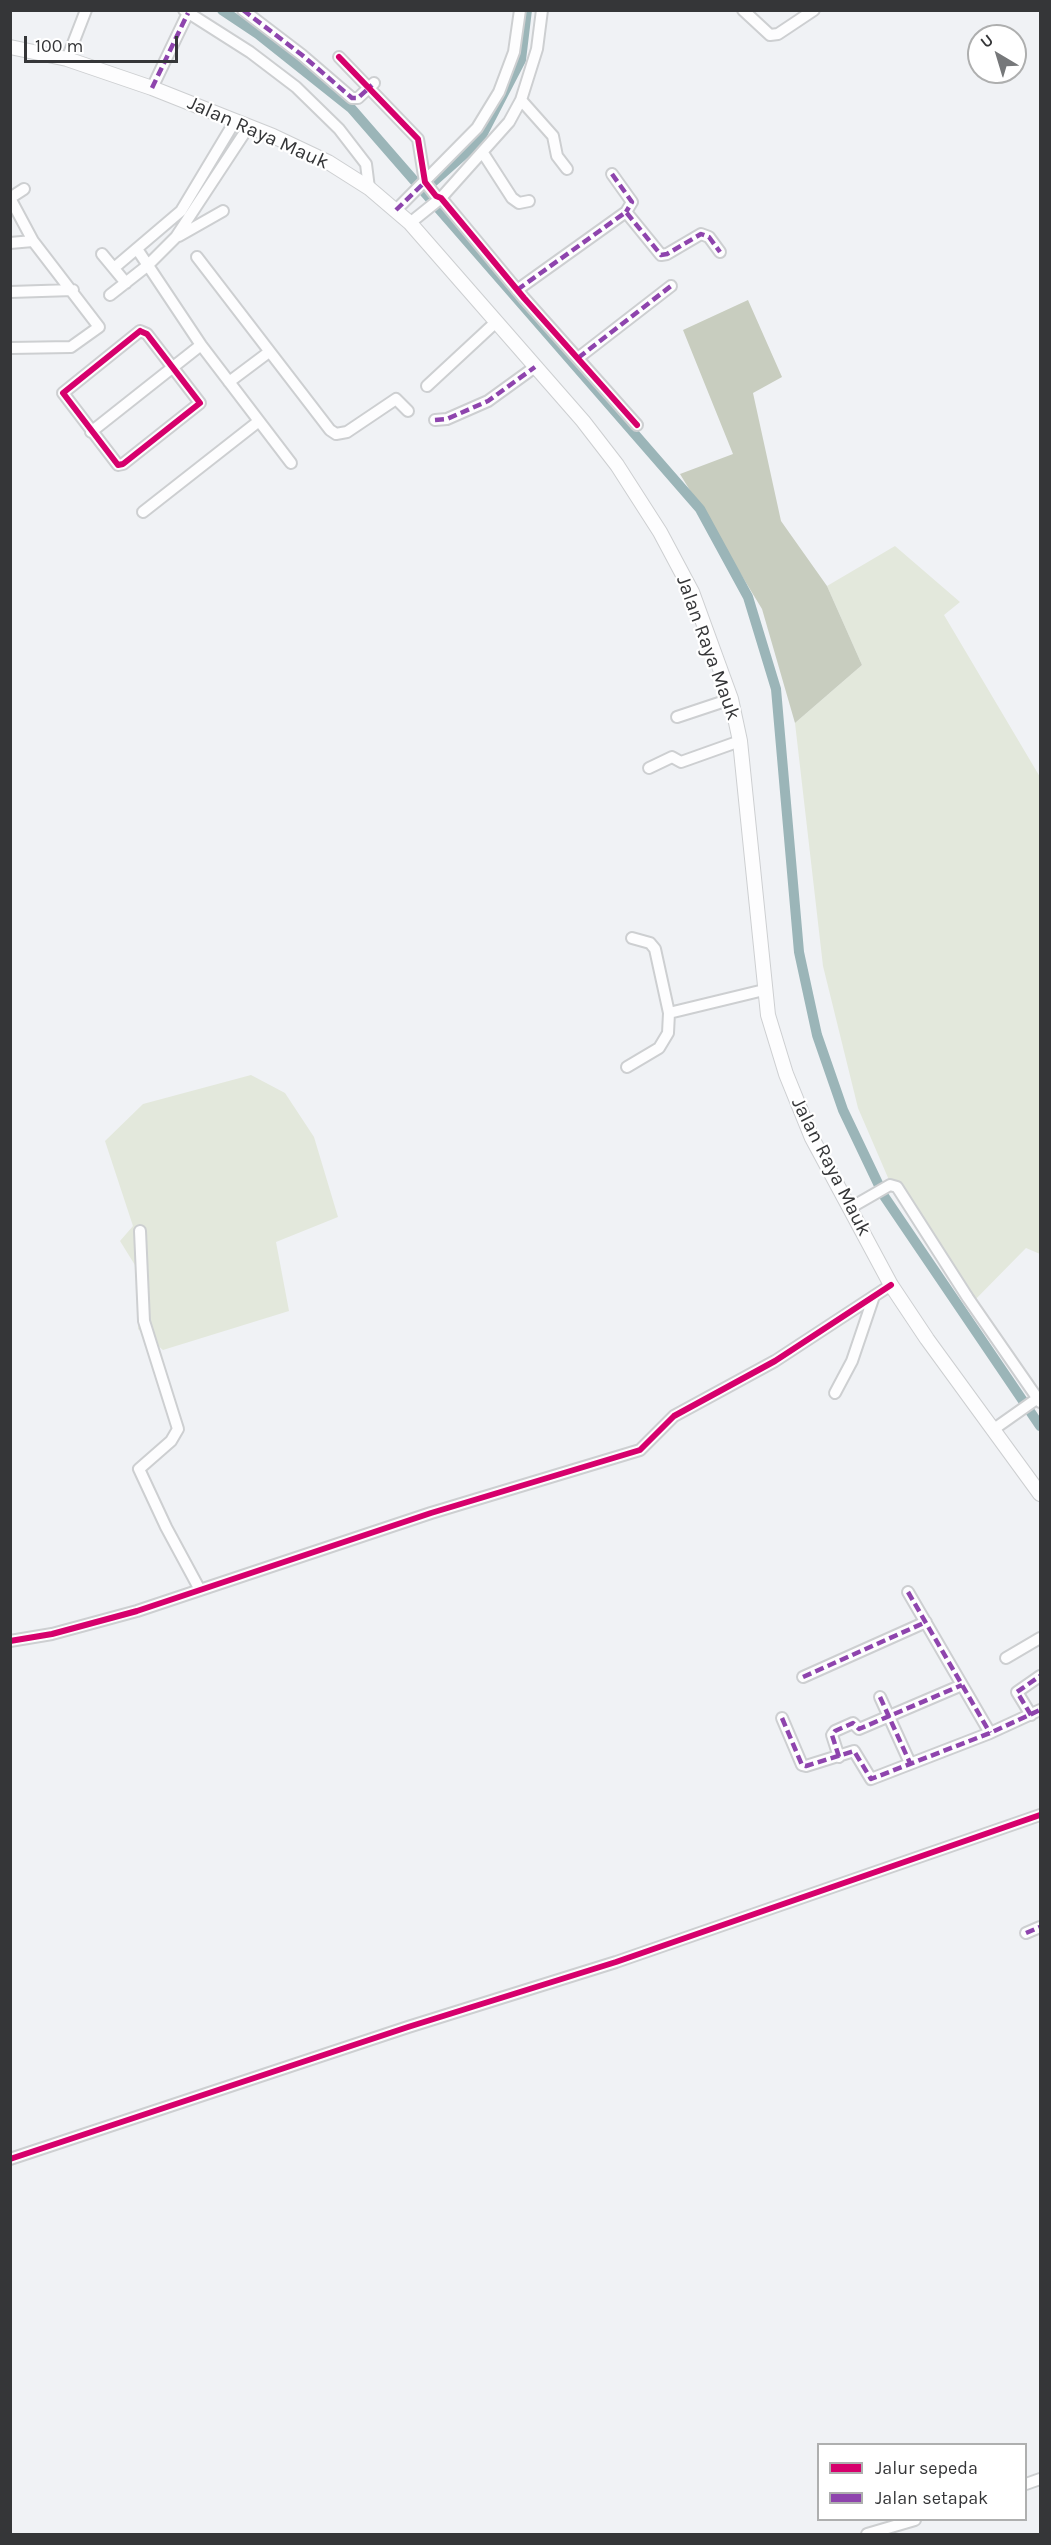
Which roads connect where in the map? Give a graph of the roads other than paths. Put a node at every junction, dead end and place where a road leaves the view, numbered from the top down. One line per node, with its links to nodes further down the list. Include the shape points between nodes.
1 (86, 10): 10 (street)
2 (243, 10): 11 (street, via 352,98 358,98)
3 (520, 10): 19 (street, via 514,52 500,92 477,128)
4 (542, 10): 13 (street, via 537,49)
5 (743, 10): 6 (street, via 770,35 778,34)
6 (814, 10)
7 (186, 12): 12 (street); 20 (street, via 250,52 296,87 339,129 366,164)
8 (10, 47): 10 (main road, Jalan Raya Mauk)
9 (339, 57): 11 (street)
10 (67, 59): 12 (main road, Jalan Raya Mauk)
11 (371, 86): 19 (street, via 418,139)
12 (152, 88): 14 (main road, Jalan Raya Mauk)
13 (520, 100): 16 (street, via 509,122); 17 (street, via 553,136 557,156)
14 (235, 121): 15 (main road, Jalan Raya Mauk); 28 (street)
15 (249, 126): 20 (main road, Jalan Raya Mauk, via 328,162); 28 (street)
16 (483, 153): 23 (street); 24 (street, via 512,198 519,203)
17 (567, 169)
18 (612, 174): 27 (street, via 632,202)
19 (425, 184): 23 (street); 25 (street)
20 (369, 188): 25 (main road, Jalan Raya Mauk)
21 (24, 189): 22 (street)
22 (10, 198): 31 (street)
23 (438, 198): 29 (street); 42 (street)
24 (529, 201)
25 (400, 206): 29 (main road, Jalan Raya Mauk)
26 (223, 211): 30 (street)
27 (626, 212): 34 (street, via 661,255 701,234 709,237); 42 (street)
28 (185, 214): 30 (street); 33 (street)
29 (413, 221): 45 (main road, Jalan Raya Mauk)
30 (176, 237): 37 (street)
31 (33, 242): 32 (street); 41 (street)
32 (10, 243)
33 (137, 249): 37 (street); 38 (street)
34 (720, 252)
35 (102, 254): 38 (street)
36 (197, 256): 48 (street)
37 (147, 266): 39 (street); 46 (street)
38 (114, 268): 39 (street)
39 (126, 283): 44 (street)
40 (671, 286): 49 (street)
41 (73, 290): 43 (street); 47 (street, via 99,323 98,330 71,346)
42 (517, 290): 49 (street)
43 (10, 292)
44 (110, 295)
45 (496, 322): 51 (main road, Jalan Raya Mauk); 53 (street)
46 (201, 345): 50 (street); 52 (street)
47 (10, 348)
48 (268, 352): 52 (street); 54 (street, via 336,434 347,432 396,399)
49 (578, 358): 57 (street)
50 (173, 367): 58 (street); 58 (street, via 200,399 197,407 123,464 115,463); 58 (street, via 147,334 140,331 65,389 63,397)
51 (535, 367): 55 (street, via 488,401 447,419); 61 (main road, Jalan Raya Mauk, via 583,421 660,532 692,592)
52 (229, 382): 56 (street)
53 (427, 386)
54 (408, 411)
55 (435, 420)
56 (259, 421): 59 (street); 60 (street)
57 (638, 424)
58 (91, 432)
59 (291, 463)
60 (143, 512)
61 (731, 699): 62 (street); 63 (main road, Jalan Raya Mauk)
62 (677, 717)
63 (740, 741): 64 (street, via 681,762 672,757); 66 (main road, Jalan Raya Mauk)
64 (649, 768)
65 (632, 938): 67 (street, via 655,949)
66 (764, 990): 67 (street); 69 (main road, Jalan Raya Mauk, via 786,1074 812,1138)
67 (669, 1013): 68 (street, via 668,1033 659,1047)
68 (627, 1067)
69 (854, 1206): 71 (main road, Jalan Raya Mauk); 74 (street, via 885,1187 897,1187)
70 (140, 1231): 77 (street, via 144,1321 178,1429 171,1441 139,1469)
71 (891, 1284): 72 (street); 75 (main road, Jalan Raya Mauk, via 927,1339)
72 (874, 1296): 73 (street, via 852,1361); 77 (street, via 775,1361 674,1416 640,1450 431,1513)
73 (835, 1393)
74 (1036, 1401): 75 (street)
75 (998, 1426): 76 (main road, Jalan Raya Mauk)
76 (1041, 1494)
77 (200, 1590): 81 (street, via 52,1634)
78 (908, 1592): 79 (street)
79 (926, 1622): 84 (street); 85 (street)
80 (1041, 1638): 82 (street)
81 (10, 1641)
82 (1006, 1658)
83 (1041, 1676): 87 (street, via 1017,1692)
84 (803, 1677)
85 (962, 1685): 88 (street); 90 (street)
86 (880, 1697): 88 (street)
87 (1036, 1713): 90 (street)
88 (889, 1717): 91 (street, via 859,1729 853,1723 833,1732); 92 (street)
89 (782, 1718): 91 (street, via 802,1765)
90 (990, 1733): 92 (street)
91 (839, 1757): 92 (street, via 856,1752 871,1779)
92 (910, 1763)
93 (1041, 1815): 96 (street, via 616,1962)
94 (1041, 1927): 95 (street)
95 (1026, 1933)
96 (10, 2159)
97 (912, 2521): 98 (street)
98 (867, 2535)

